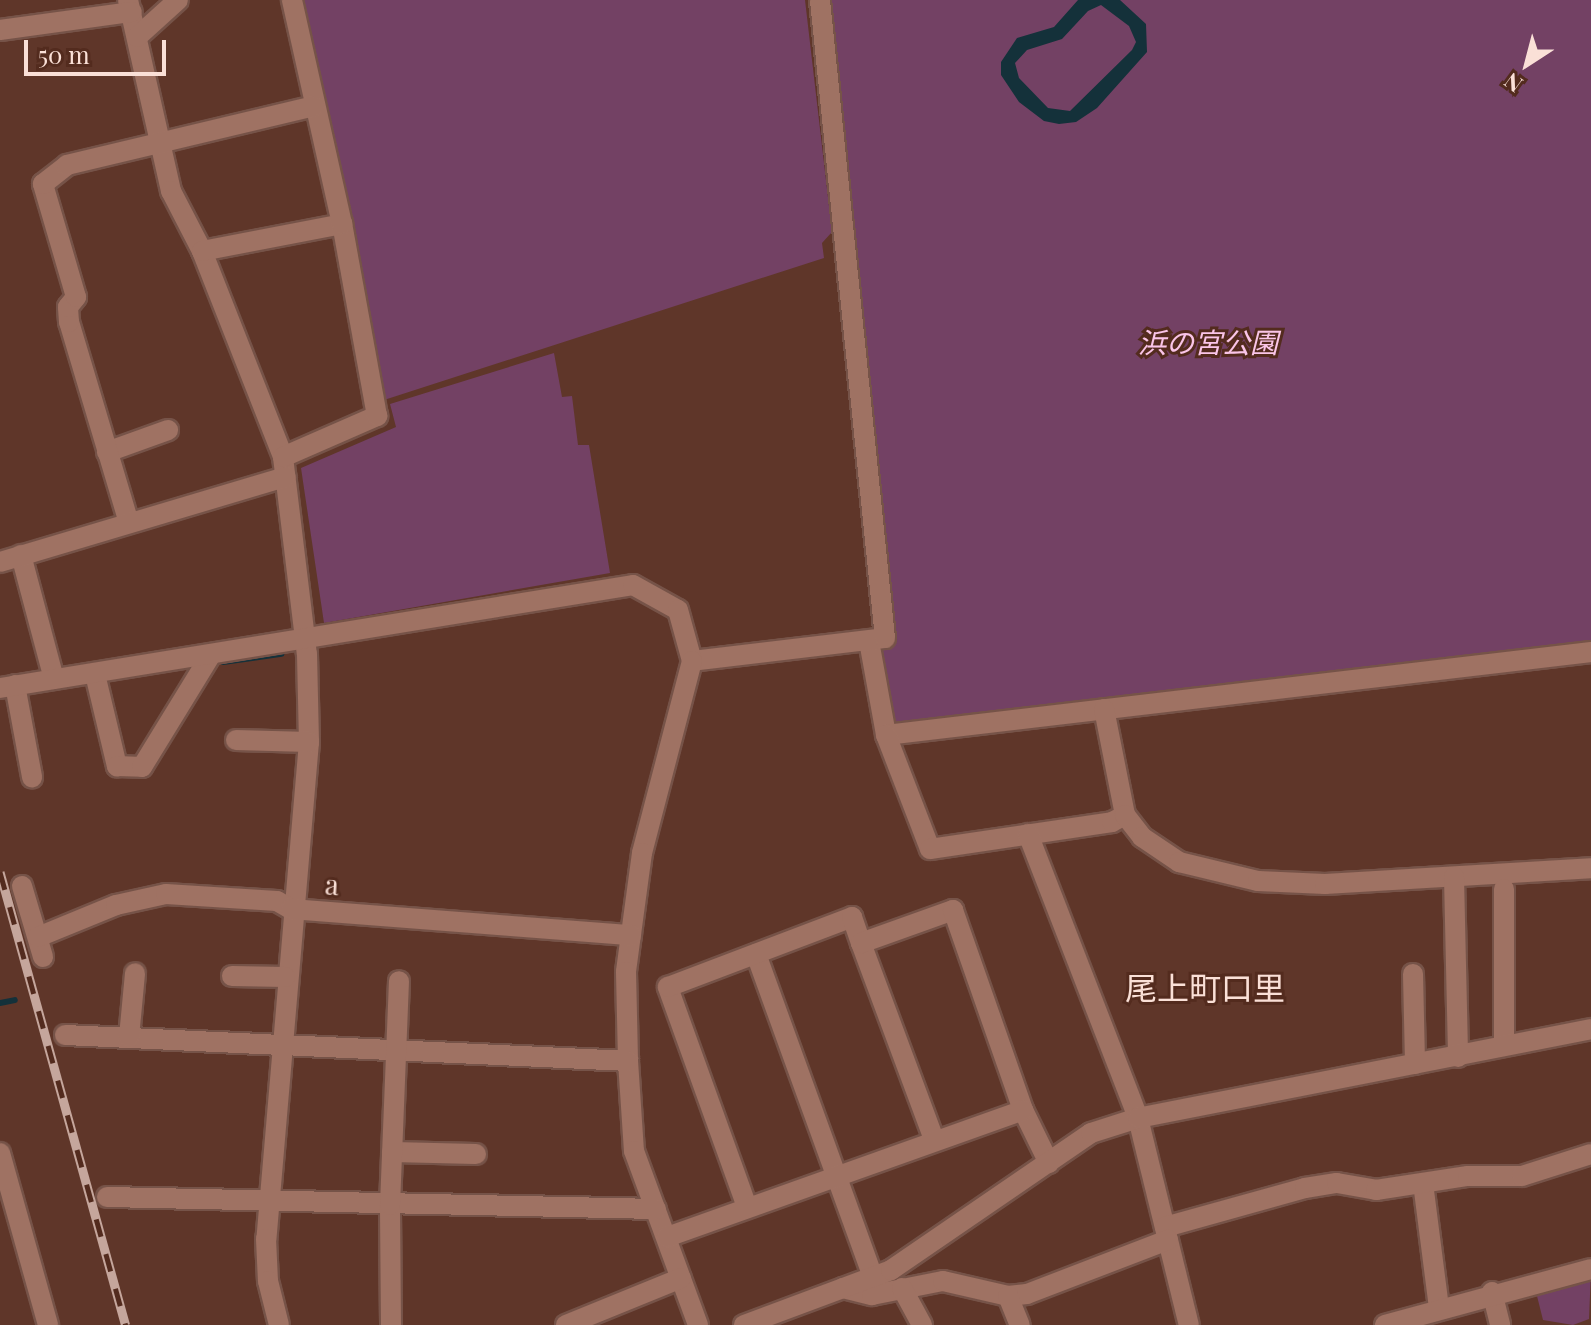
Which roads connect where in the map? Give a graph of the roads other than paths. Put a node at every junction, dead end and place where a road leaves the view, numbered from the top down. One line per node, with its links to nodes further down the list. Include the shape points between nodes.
1 (178, 0): 6 (street)
2 (292, 0): 7 (street)
3 (820, 0): 18 (street, via 885,638)
4 (130, 6): 5 (street); 6 (street)
5 (0, 30)
6 (137, 37): 8 (street)
7 (314, 106): 8 (street); 9 (street)
8 (159, 140): 10 (street, via 171,191); 12 (street, via 67,165 43,184 76,297 68,307 69,322)
9 (342, 224): 10 (street); 13 (street, via 377,416)
10 (202, 251): 13 (street)
11 (168, 430): 12 (street)
12 (107, 452): 14 (street)
13 (285, 467): 14 (street); 17 (street)
14 (129, 523): 15 (street)
15 (21, 555): 16 (street); 23 (street)
16 (0, 562)
17 (304, 639): 20 (street); 21 (street, via 633,585 678,610); 28 (street)
18 (869, 641): 21 (street); 26 (street)
19 (1591, 652): 25 (street)
20 (210, 656): 22 (street); 22 (street, via 142,767 117,766)
21 (692, 661): 37 (street, via 642,853)
22 (95, 674): 23 (street)
23 (54, 679): 24 (street)
24 (8, 686): 29 (street)
25 (1104, 709): 26 (street); 30 (street)
26 (886, 735): 31 (street, via 930,849)
27 (236, 740): 28 (street)
28 (309, 742): 36 (street)
29 (32, 777)
30 (1125, 815): 31 (street, via 1112,822); 33 (street, via 1160,850 1211,873 1302,884)
31 (1028, 834): 55 (street)
32 (1591, 868): 33 (street)
33 (1454, 877): 51 (street)
34 (22, 886): 36 (street, a, via 41,947 144,896 277,901)
35 (1504, 889): 48 (street)
36 (291, 909): 37 (street, a); 43 (street)
37 (631, 935): 52 (street, via 626,972)
38 (861, 943): 39 (street, via 852,917); 54 (street, via 953,910); 56 (street)
39 (756, 954): 62 (street); 67 (street, via 668,987)
40 (135, 973): 47 (street)
41 (1413, 974): 53 (street)
42 (232, 976): 43 (street)
43 (285, 977): 49 (street)
44 (399, 981): 50 (street)
45 (1591, 1029): 48 (street)
46 (65, 1035): 47 (street)
47 (129, 1037): 49 (street)
48 (1504, 1044): 51 (street)
49 (280, 1045): 50 (street); 65 (street)
50 (395, 1053): 52 (street); 57 (street)
51 (1458, 1057): 53 (street)
52 (628, 1061): 68 (street, via 634,1151)
53 (1415, 1064): 55 (street)
54 (1023, 1110): 56 (street); 61 (street)
55 (1138, 1118): 61 (street, via 1091,1133); 69 (street)
56 (934, 1139): 62 (street)
57 (392, 1152): 59 (street); 66 (street)
58 (0, 1153): 79 (street)
59 (476, 1154)
60 (1591, 1154): 63 (street, via 1522,1176)
61 (1049, 1163): 72 (street)
62 (834, 1175): 67 (street); 72 (street)
63 (1423, 1183): 69 (street, via 1376,1190 1337,1183 1305,1188); 78 (street)
64 (107, 1197): 65 (street)
65 (268, 1201): 66 (street); 80 (street, via 268,1281)
66 (390, 1205): 68 (street); 81 (street)
67 (747, 1207): 70 (street)
68 (656, 1209): 70 (street)
69 (1166, 1234): 77 (street, via 1071,1279); 87 (street)
70 (667, 1237): 73 (street)
71 (1591, 1269): 76 (street)
72 (873, 1277): 74 (street)
73 (681, 1278): 82 (street); 83 (street)
74 (843, 1288): 75 (street, via 872,1295); 84 (street)
75 (902, 1288): 77 (street, via 943,1281); 85 (street)
76 (1492, 1292): 78 (street); 89 (street)
77 (1008, 1296): 86 (street)
78 (1439, 1308): 88 (street)
79 (48, 1325)
80 (279, 1325)
81 (391, 1325)
82 (566, 1325)
83 (698, 1325)
84 (744, 1325)
85 (922, 1325)
86 (1020, 1325)
87 (1189, 1325)
88 (1385, 1325)
89 (1500, 1325)

